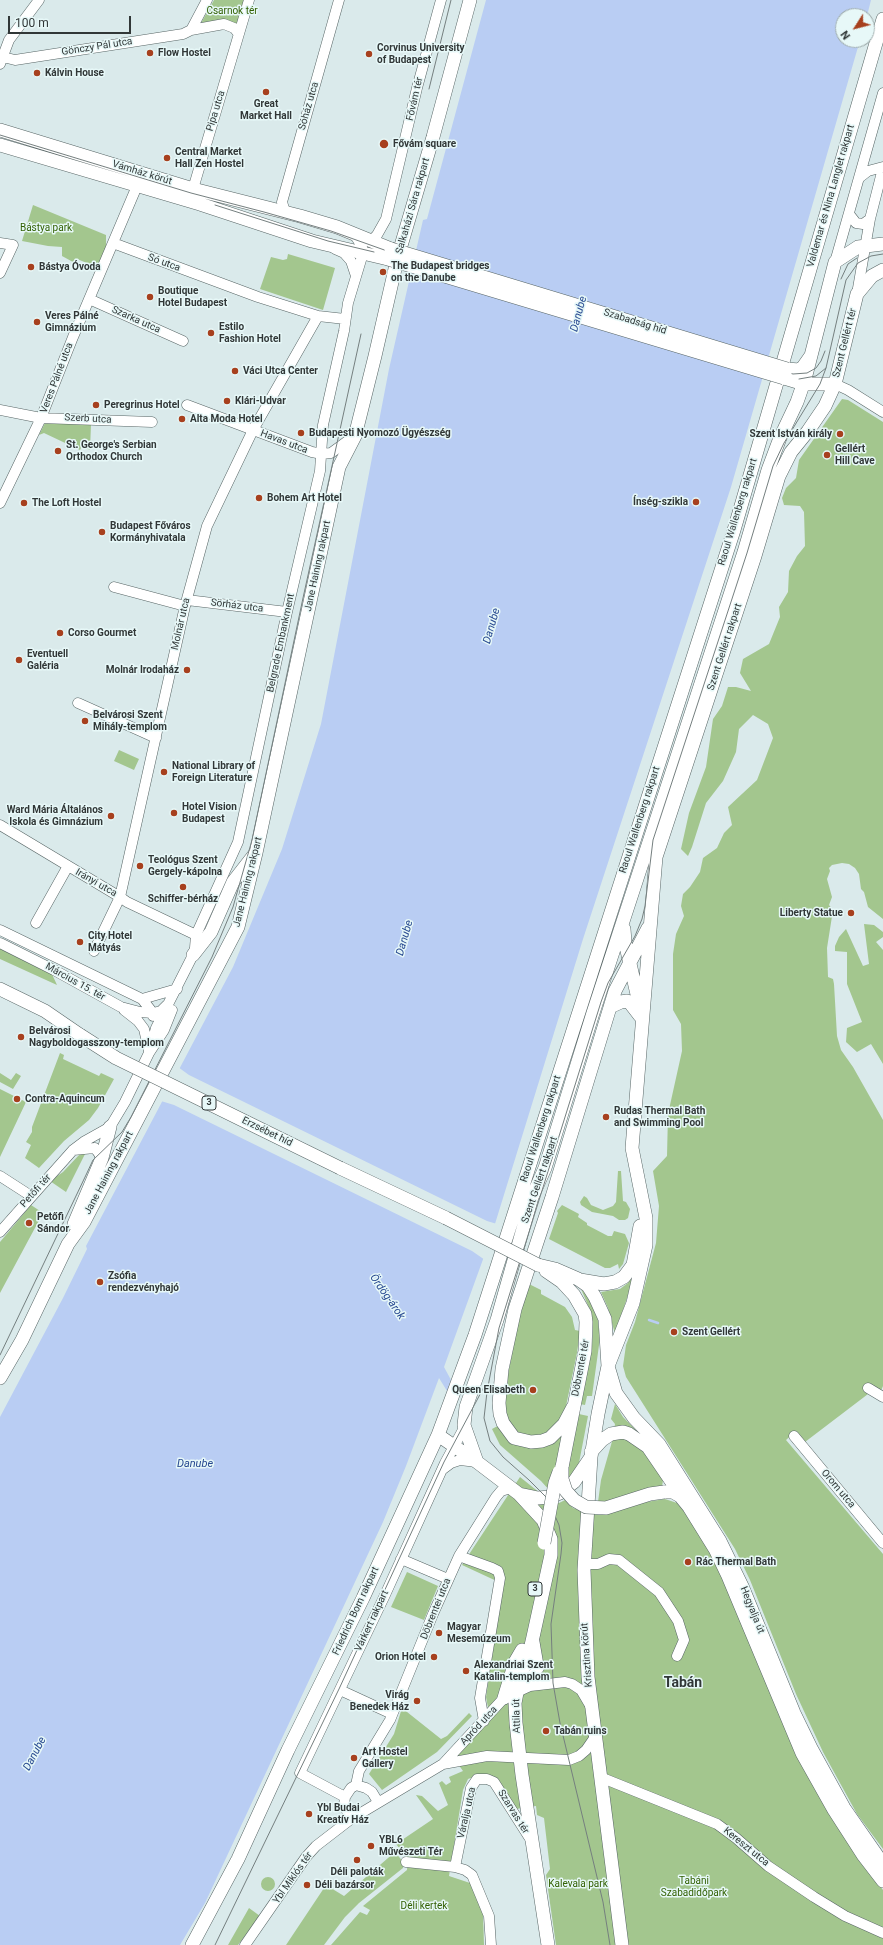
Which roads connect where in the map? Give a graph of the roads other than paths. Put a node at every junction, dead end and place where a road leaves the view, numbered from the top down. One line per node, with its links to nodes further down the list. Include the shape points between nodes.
1 (39, 0): 10 (street, via 9,40)
2 (207, 0): 8 (street)
3 (249, 0): 9 (street)
4 (339, 0): 20 (street, Sóház utca, via 282,202)
5 (441, 0): 24 (street, Fővám tér, via 386,219)
6 (470, 0): 51 (main road, Salkaházi Sára rakpart, via 404,233)
7 (883, 19): 42 (main road, Valdemar és Nina Langlet rakpart)
8 (191, 30): 9 (street, via 224,24 234,28); 10 (street, Gönczy Pál utca, via 183,34 15,60)
9 (239, 34): 19 (street, Pipa utca)
10 (1, 58)
11 (883, 94): 16 (street)
12 (0, 130): 19 (main road, Vámház körút)
13 (0, 145): 17 (main road, Vámház körút)
14 (883, 168): 15 (street, Szent Gellért tér); 18 (street, Szent Gellért tér)
15 (868, 171): 16 (street, Szent Gellért tér); 18 (street, via 877,177)
16 (859, 178): 21 (street)
17 (137, 186): 26 (street, Veres Pálné utca); 29 (main road, Vámház körút)
18 (881, 186): 22 (street, Szent Gellért tér, via 875,197)
19 (193, 189): 20 (main road, Vámház körút)
20 (285, 212): 23 (main road)
21 (849, 214): 22 (street, via 856,223 863,224); 32 (street)
22 (870, 219): 28 (street, Szent Gellért tér)
23 (355, 235): 24 (main road); 30 (street)
24 (371, 241): 31 (main road)
25 (0, 243): 34 (street, via 13,245)
26 (113, 243): 37 (street, Veres Pálné utca); 38 (street, Só utca)
27 (883, 244): 28 (main road)
28 (867, 245): 32 (main road, via 852,250); 36 (street, Szent Gellért tér)
29 (330, 246): 30 (main road); 35 (street, via 344,253 351,261)
30 (362, 252): 31 (main road); 35 (street)
31 (389, 254): 42 (main road, Szabadság híd, bridge)
32 (835, 262): 41 (main road)
33 (883, 270): 36 (main road, Szent Gellért tér, via 872,276)
34 (0, 273)
35 (356, 276): 39 (street, Belgrade Embankment)
36 (857, 294): 44 (main road, Szent Gellért tér)
37 (89, 299): 40 (street, Szarka utca); 48 (street, Veres Pálné utca)
38 (318, 316): 39 (street); 50 (street, Molnár utca)
39 (345, 319): 52 (street, Belgrade Embankment, via 322,425)
40 (183, 341)
41 (811, 356): 42 (main road, via 799,370); 43 (main road)
42 (783, 373): 43 (main road, Szent Gellért tér); 91 (main road, Raoul Wallenberg rakpart)
43 (804, 384): 44 (main road, Szent Gellért tér); 63 (main road, Szent Gellért rakpart, via 768,470 744,552)
44 (835, 384): 47 (street); 64 (main road, Szent Gellért rakpart, via 808,431 791,452 779,476 656,857)
45 (187, 405): 50 (street, Havas utca)
46 (0, 410): 48 (street, Szerb utca)
47 (883, 412)
48 (42, 418): 49 (street, Szerb utca); 53 (street, Veres Pálné utca)
49 (152, 422)
50 (253, 430): 52 (street, Havas utca, via 307,451); 55 (street, Molnár utca, via 206,526)
51 (355, 436): 52 (street, Havas utca, via 335,451); 60 (main road, Jane Haining rakpart, via 339,467)
52 (322, 454): 56 (street, Belgrade Embankment)
53 (0, 503)
54 (114, 587): 55 (street, Sörház utca)
55 (186, 603): 56 (street, Sörház utca); 58 (street, Molnár utca)
56 (287, 612): 67 (street, Belgrade Embankment, via 238,842)
57 (78, 703): 58 (street)
58 (156, 738): 62 (street, Molnár utca)
59 (0, 827): 61 (street, Irányi utca)
60 (256, 853): 70 (main road, via 233,882 211,932); 89 (main road, Jane Haining rakpart, via 238,927 84,1222)
61 (68, 866): 62 (street, Irányi utca); 65 (street)
62 (120, 897): 67 (street, Irányi utca); 69 (street, Molnár utca)
63 (624, 921): 71 (main road, Szent Gellért rakpart, via 625,942); 98 (main road, Szent Gellért rakpart, via 545,1168 532,1197 499,1312 466,1407)
64 (651, 922): 71 (main road, Szent Gellért rakpart); 79 (main road, Szent Gellért rakpart)
65 (36, 923)
66 (0, 930): 74 (street, Március 15. tér)
67 (196, 935): 70 (street, Belgrade Embankment)
68 (0, 943): 76 (street, Március 15. tér)
69 (94, 951)
70 (193, 955): 73 (street, Belgrade Embankment)
71 (630, 960): 77 (main road, Szent Gellért rakpart); 79 (main road, Szent Gellért rakpart)
72 (0, 989): 90 (main road, Erzsébet híd / 3, bridge, via 45,1011 116,1058)
73 (177, 989): 74 (street); 75 (street, Belgrade Embankment)
74 (142, 999): 78 (street, Március 15. tér)
75 (171, 1000): 78 (street, via 161,1011); 80 (street, Belgrade Embankment); 81 (street, Belgrade Embankment, via 173,1007 164,1030)
76 (121, 1007): 78 (street, Március 15. tér); 81 (street, via 144,1029)
77 (610, 1007): 79 (main road, via 622,1002 630,1003); 97 (main road, Szent Gellért rakpart, via 515,1309 507,1341 499,1403 503,1423 514,1438 542,1442 564,1424)
78 (153, 1013): 80 (street, Március 15. tér)
79 (642, 1019): 87 (main road, Szent Gellért rakpart, via 632,1148)
80 (156, 1028): 81 (street, Belgrade Embankment)
81 (149, 1053): 82 (street, Belgrade Embankment, via 126,1102)
82 (110, 1127): 83 (street, Petőfi tér); 84 (main road)
83 (73, 1150): 84 (street, via 95,1148); 86 (street, Petőfi tér)
84 (102, 1158): 89 (main road)
85 (0, 1176): 86 (street)
86 (32, 1196): 88 (street, Petőfi tér)
87 (643, 1201): 92 (main road, via 631,1270 618,1281 609,1284); 93 (main road, Szent Gellért rakpart, via 648,1230 644,1264 633,1303)
88 (0, 1232)
89 (68, 1244): 94 (main road, Jane Haining rakpart, via 22,1340)
90 (538, 1265): 92 (main road, 3); 97 (main road, Döbrentei tér / 3, via 568,1288 585,1314 587,1336)
91 (498, 1267): 99 (main road, Friedrich Born rakpart)
92 (578, 1279): 93 (main road, 3, via 591,1290 602,1312 606,1327)
93 (608, 1366): 102 (main road, Krisztina körút / 3); 135 (main road, Hegyalja út, via 613,1385 622,1403 659,1444 728,1554 812,1750 844,1808)
94 (0, 1378)
95 (868, 1388): 96 (street)
96 (883, 1397)
97 (574, 1401): 104 (main road, Döbrentei tér / 3)
98 (464, 1428): 101 (street, Várkert rakpart); 103 (main road, Szent Gellért rakpart)
99 (438, 1435): 101 (main road); 139 (main road, Friedrich Born rakpart, via 238,1859)
100 (794, 1436): 108 (street, Orom utca)
101 (454, 1446): 103 (main road); 105 (street, Várkert rakpart)
102 (591, 1454): 106 (main road, via 574,1482 550,1497 538,1498); 107 (main road, Hegyalja út, via 602,1440 611,1434 623,1432 636,1437 658,1460); 111 (main road, Krisztina körút / 3)
103 (477, 1462): 105 (street, via 460,1460); 106 (main road)
104 (562, 1467): 107 (main road, bridge, via 566,1491 574,1500 586,1507 606,1508 664,1492 676,1493); 113 (main road, 3, bridge, via 555,1483)
105 (443, 1469): 110 (street, Várkert rakpart)
106 (512, 1488): 109 (street, Döbrentei utca, via 501,1491 496,1497); 113 (main road, Attila út, via 543,1520 551,1539 551,1555)
107 (684, 1501): 137 (main road, Hegyalja út, via 722,1562 791,1729 814,1775 848,1833)
108 (883, 1543)
109 (459, 1556): 112 (street, Döbrentei utca); 122 (street, via 492,1568 499,1574 500,1581 480,1698)
110 (401, 1559): 112 (street); 117 (street, Várkert rakpart)
111 (584, 1564): 115 (street, via 598,1564 609,1559 619,1560 659,1592 678,1621 684,1640); 120 (main road, Krisztina körút / 3, via 583,1592)
112 (448, 1579): 121 (street, Döbrentei utca)
113 (529, 1636): 114 (main road, 3); 116 (main road, Attila út, via 527,1663); 118 (street, via 539,1668)
114 (522, 1650): 116 (main road); 119 (main road, 3, via 515,1662)
115 (677, 1656)
116 (521, 1672): 118 (main road, Attila út)
117 (340, 1690): 121 (street); 129 (street, Várkert rakpart, via 300,1773)
118 (517, 1691): 119 (street, Apród utca); 120 (street, via 530,1686 565,1682 581,1690); 124 (main road, Attila út)
119 (504, 1698): 122 (street, Apród utca / 3)
120 (591, 1707): 123 (main road, Krisztina körút / 3)
121 (392, 1714): 128 (street, Döbrentei utca, via 359,1771)
122 (484, 1721): 125 (street, Apród utca / 3)
123 (594, 1737): 124 (street, 3, via 586,1750 572,1759); 126 (main road, Krisztina körút)
124 (519, 1757): 125 (street, Apród utca / 3, via 487,1756); 133 (main road, Attila út)
125 (444, 1764): 130 (street, Apród utca / 3)
126 (600, 1777): 138 (street, Kereszt utca, via 717,1824 768,1866 814,1897 845,1916); 143 (main road, Krisztina körút)
127 (494, 1782): 133 (street, Szarvas tér); 136 (street, Váralja utca, via 482,1778 471,1788)
128 (356, 1785): 129 (street, Döbrentei utca); 130 (street, via 372,1792)
129 (345, 1797): 132 (street, via 346,1812)
130 (378, 1802): 131 (street, Apród utca / 3)
131 (366, 1810): 132 (street, Ybl Miklós tér / 3)
132 (351, 1819): 140 (street, Ybl Miklós tér / 3, via 332,1832 311,1852)
133 (532, 1842): 142 (main road, Attila út)
134 (406, 1862): 136 (street)
135 (883, 1864)
136 (455, 1867): 141 (street, via 469,1872 476,1882 489,1916)
137 (883, 1881)
138 (883, 1933)
139 (192, 1945)
140 (245, 1945)
141 (491, 1945)
142 (548, 1945)
143 (622, 1945)

